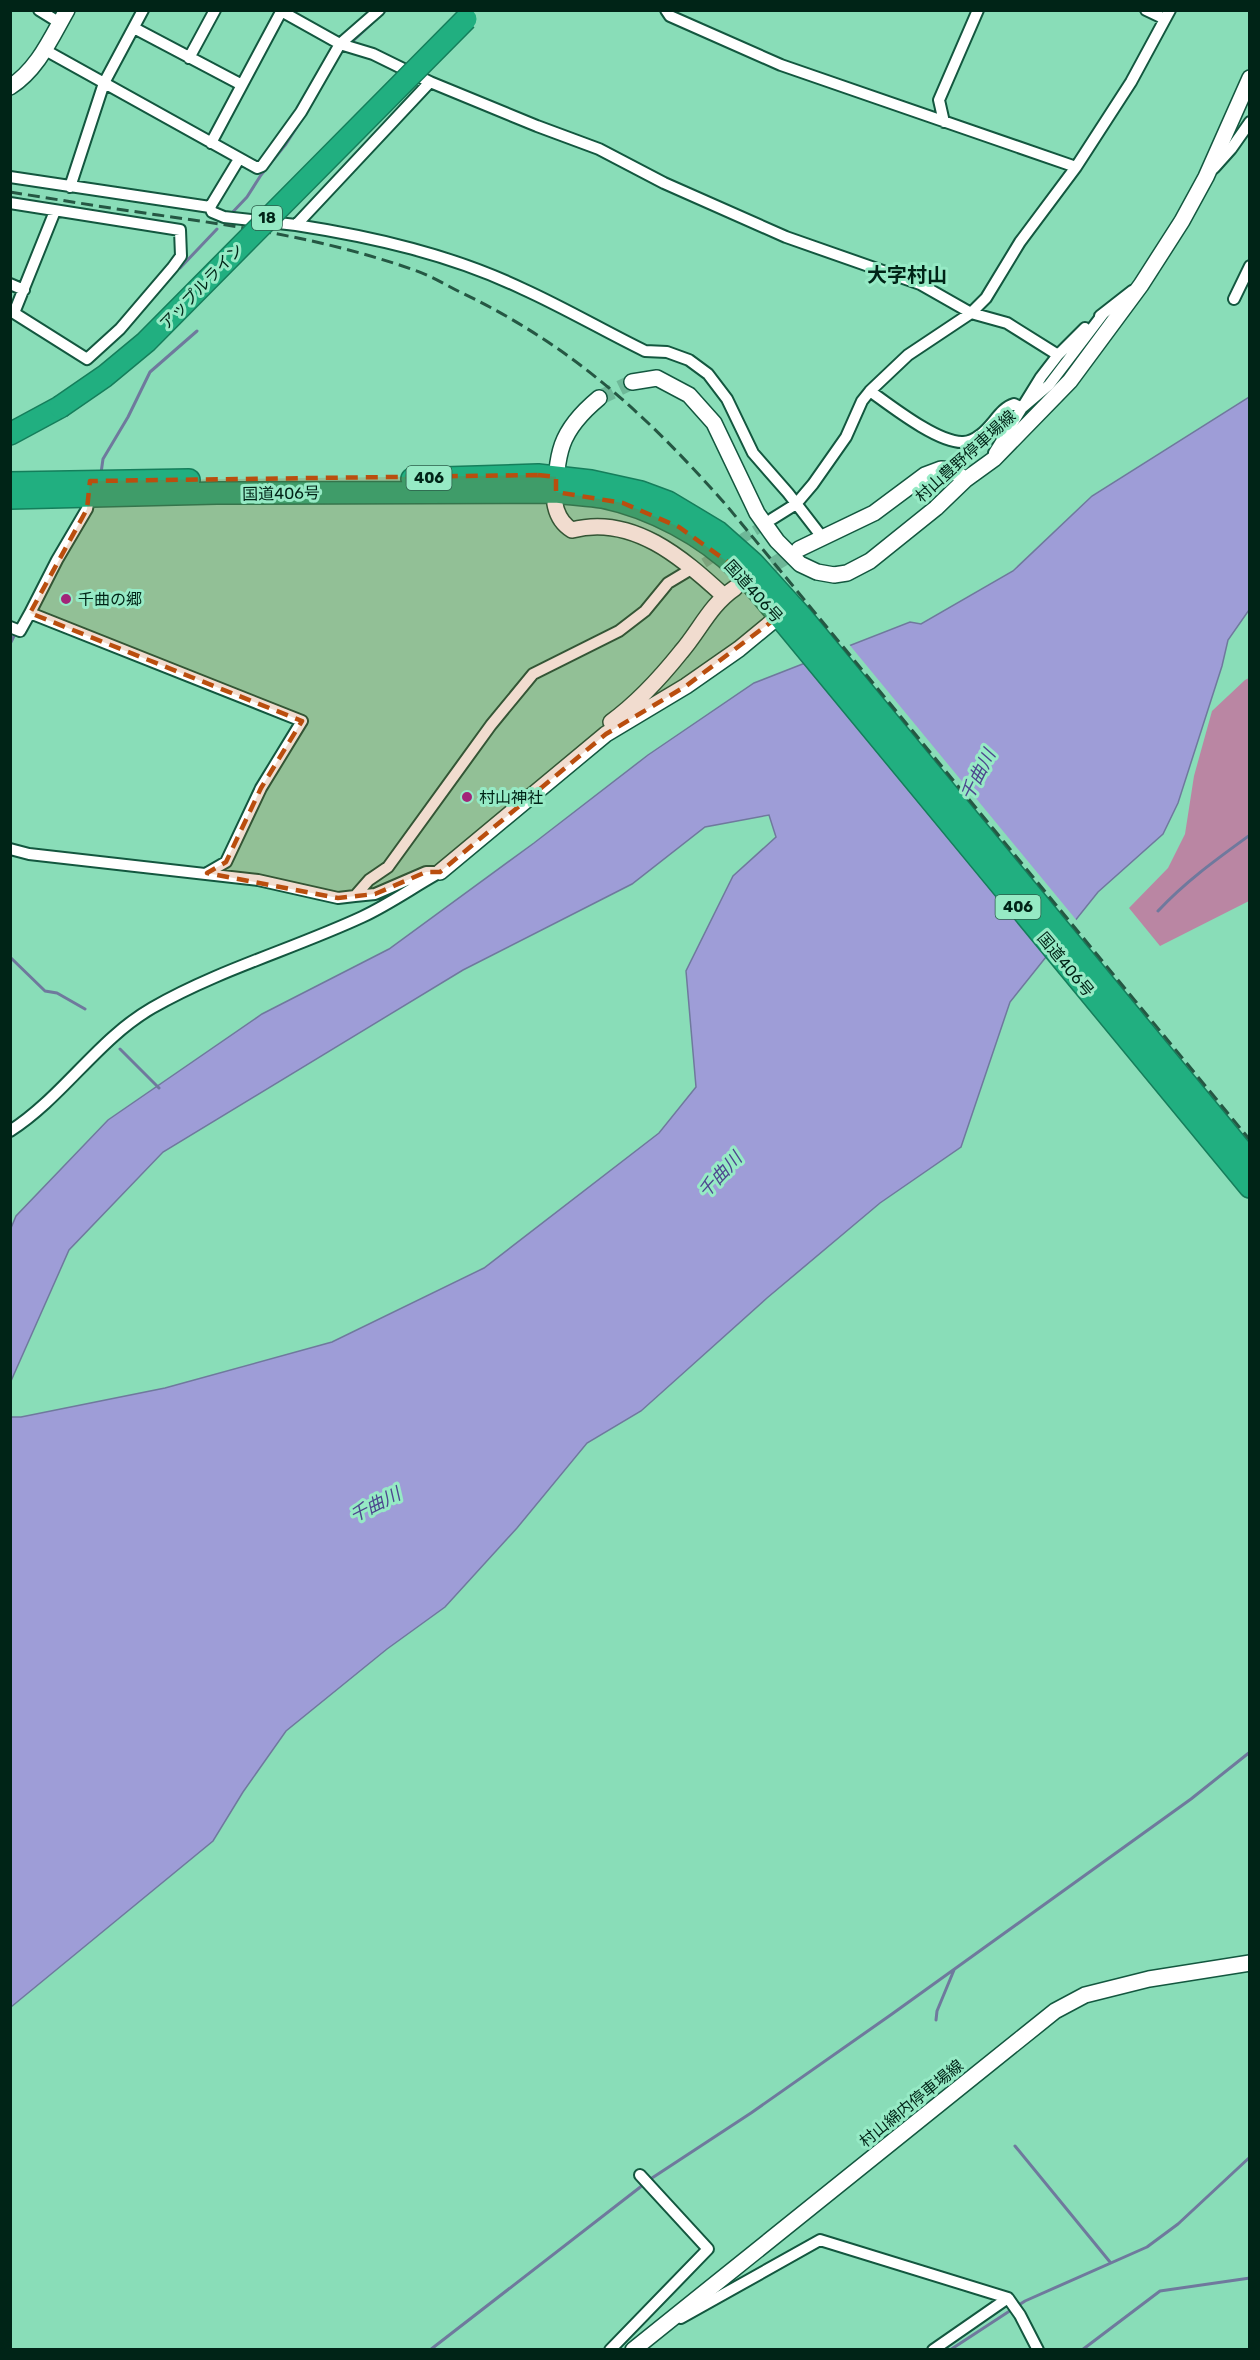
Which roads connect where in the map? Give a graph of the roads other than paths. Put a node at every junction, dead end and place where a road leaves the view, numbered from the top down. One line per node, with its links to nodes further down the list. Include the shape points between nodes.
1 (39, 10): 11 (street)
2 (143, 10): 12 (street)
3 (215, 10): 15 (street)
4 (379, 10): 13 (street)
5 (666, 10): 21 (street, via 670,16 781,65)
6 (978, 10): 21 (street, via 939,100)
7 (1146, 10): 10 (street)
8 (282, 11): 13 (street); 19 (street)
9 (470, 15): 46 (highway, アップルライン / 18, bridge, via 146,342 105,376)
10 (1167, 15): 25 (street, via 1131,82)
11 (63, 16): 14 (main road)
12 (134, 28): 15 (street); 18 (street)
13 (340, 44): 17 (street, via 381,57); 24 (street, via 301,112 262,166 257,168)
14 (45, 50): 18 (street); 20 (main road, via 20,81)
15 (189, 58): 19 (street)
16 (1250, 78): 27 (main road, 村山豊野停車場線)
17 (430, 82): 32 (street); 38 (street, via 599,149 664,183 786,237 920,284)
18 (104, 83): 23 (street); 28 (street)
19 (242, 85): 23 (street)
20 (10, 87)
21 (944, 122): 25 (street)
22 (1250, 122): 27 (street)
23 (210, 143): 24 (street)
24 (239, 159): 30 (street)
25 (1076, 167): 38 (street, via 1020,243 986,298)
26 (10, 177): 28 (street)
27 (1206, 177): 35 (main road, 村山豊野停車場線)
28 (70, 187): 30 (street)
29 (10, 203): 31 (street)
30 (210, 207): 32 (street, via 224,217)
31 (56, 211): 36 (street); 40 (street, via 180,230 181,256 120,329 87,359)
32 (296, 225): 53 (street, via 390,243 460,264 523,288 645,351 667,352 689,360 708,374 726,399 753,453)
33 (1250, 266): 37 (street)
34 (10, 284): 36 (street)
35 (1141, 285): 39 (street); 47 (main road, 村山豊野停車場線, via 1070,381)
36 (24, 290): 40 (street)
37 (1234, 299)
38 (971, 313): 41 (street, via 1007,323); 43 (street, via 908,355)
39 (1103, 314): 41 (street); 45 (street, via 1049,385)
40 (12, 315)
41 (1058, 355): 45 (street)
42 (632, 382): 48 (main road, 村山豊野停車場線, via 657,378 688,395 714,423 757,513 777,541 800,564 817,572 847,573 870,561)
43 (870, 391): 45 (street, via 921,426 961,442 971,441 990,428 1010,405); 53 (street, via 846,437)
44 (600, 398): 50 (main road, via 566,434 558,454)
45 (1022, 408): 47 (street, via 995,450)
46 (10, 434)
47 (994, 459): 48 (main road, 村山豊野停車場線)
48 (965, 480): 55 (main road, via 953,470 941,469 918,480 874,513)
49 (10, 483): 51 (highway, 国道406号 / 406)
50 (556, 484): 51 (highway, 国道406号 / 406, via 240,493); 57 (main road, via 557,512 572,530 587,526 629,531); 59 (highway, 国道406号 / 406, via 643,509 679,527 714,548)
51 (90, 489): 52 (highway, 国道406号 / 406); 58 (street, via 87,509)
52 (10, 498)
53 (796, 504): 54 (street); 55 (street)
54 (772, 519)
55 (822, 537): 56 (main road)
56 (799, 549)
57 (699, 565): 61 (main road, via 729,592 708,613 682,652 606,726); 65 (street, via 668,583 645,611 619,631 533,674 388,867)
58 (30, 613): 60 (street, via 20,631); 64 (street, via 302,721 261,788 226,862)
59 (789, 620): 61 (main road); 67 (highway, 国道406号 / 406); 68 (highway, 国道406号 / 406)
60 (10, 627)
61 (606, 734): 63 (main road)
62 (10, 849): 64 (street)
63 (440, 872): 65 (street, via 426,872 375,894); 66 (street, via 363,917 187,989 150,1009)
64 (207, 873): 65 (street, via 338,898)
65 (354, 896)
66 (10, 1131)
67 (1250, 1161)
68 (1250, 1187)
69 (1250, 1963): 72 (main road, 村山綿内停車場線, via 1149,1979 1085,1995 1055,2011)
70 (640, 2175): 73 (street, via 708,2248)
71 (1011, 2304): 72 (street, via 820,2240 681,2318); 75 (street); 76 (street)
72 (678, 2315): 74 (main road, 村山綿内停車場線)
73 (610, 2349)
74 (633, 2349)
75 (933, 2349)
76 (1038, 2349)

